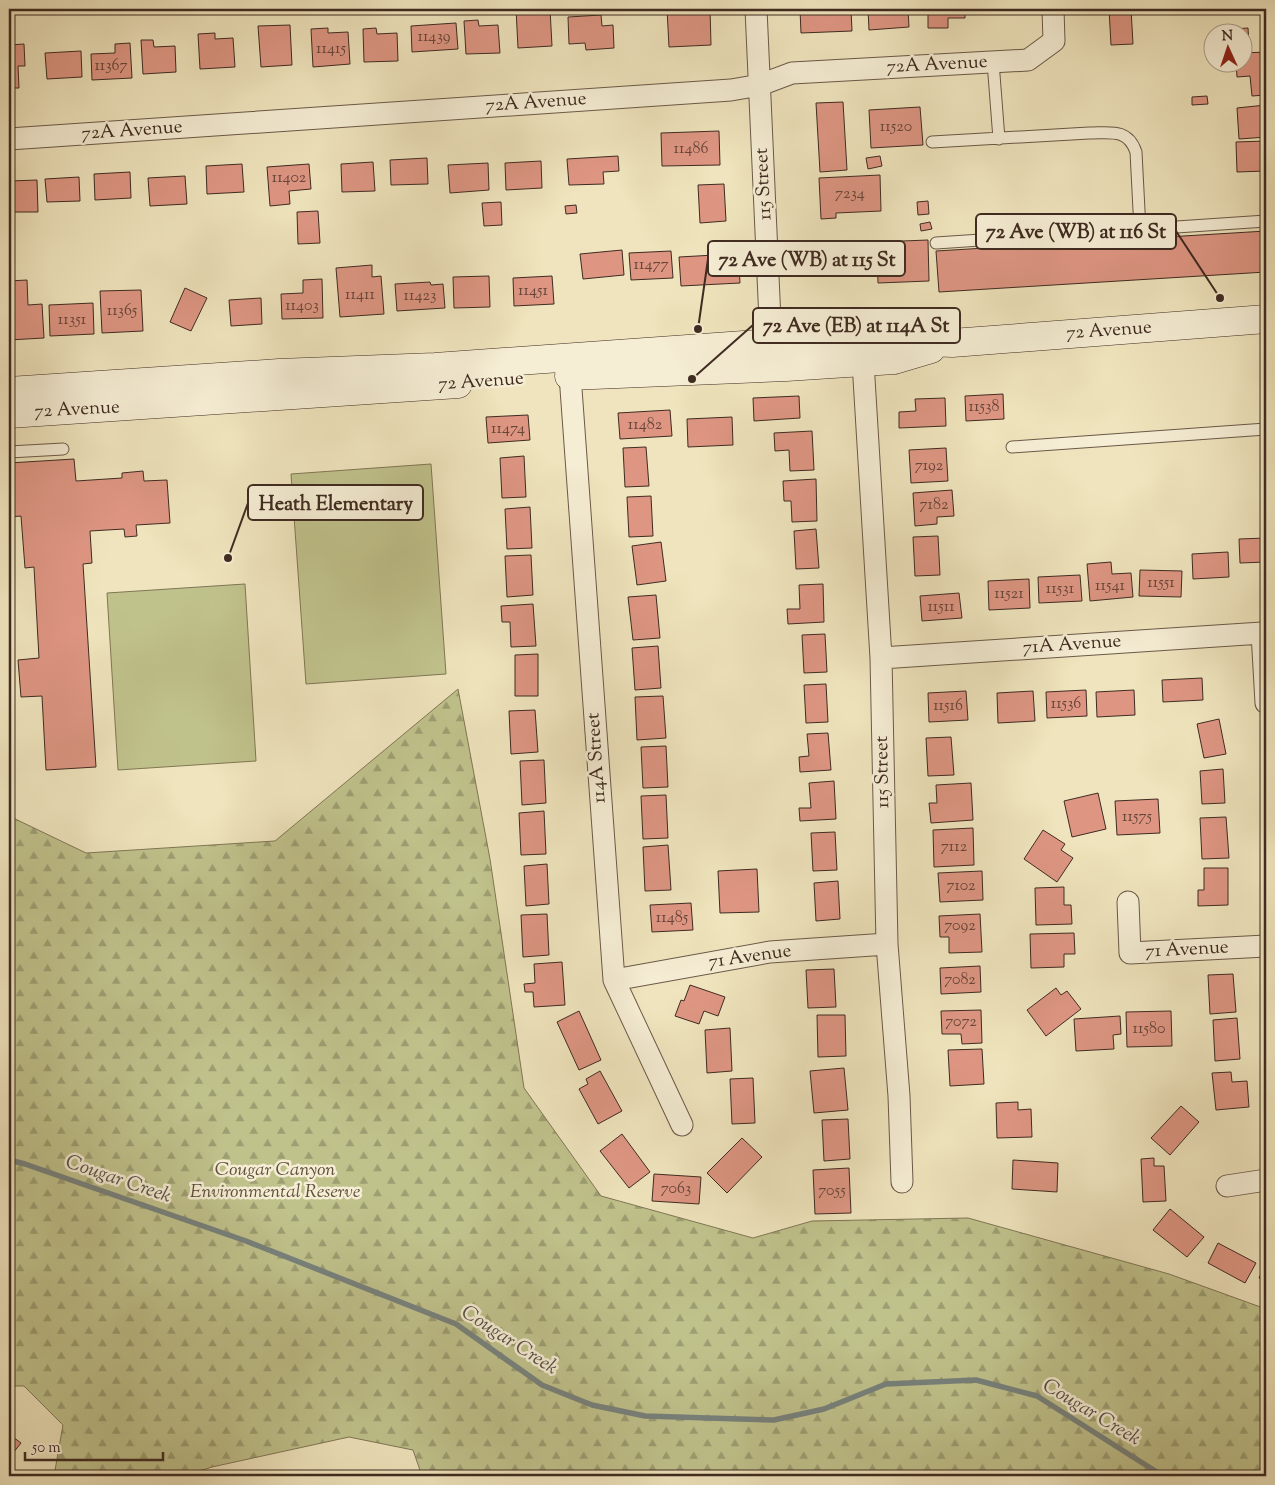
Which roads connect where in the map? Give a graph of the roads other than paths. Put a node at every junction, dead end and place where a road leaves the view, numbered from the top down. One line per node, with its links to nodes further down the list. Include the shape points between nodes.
1 (756, 9): 4 (street, 115 Street)
2 (1053, 9): 3 (street, 72A Avenue, via 1054,41 1028,60)
3 (993, 62): 4 (street, 72A Avenue, via 792,73); 6 (lane)
4 (760, 85): 5 (street, 72A Avenue, via 718,91); 12 (street, 115 Street)
5 (9, 139)
6 (999, 139): 7 (lane); 9 (lane, via 1089,133 1126,136 1133,142 1136,152)
7 (932, 142)
8 (1266, 221): 9 (lane)
9 (1140, 230): 10 (lane)
10 (936, 243)
11 (1266, 319): 13 (main road, 72 Avenue)
12 (771, 342): 13 (main road, 72 Avenue, via 862,338); 15 (street); 17 (main road, 72 Avenue, via 435,367 279,373)
13 (952, 344): 14 (main road, 72 Avenue, via 894,360)
14 (863, 362): 15 (main road, 72 Avenue); 23 (street, 115 Street)
15 (732, 369): 16 (main road, 72 Avenue)
16 (570, 375): 18 (main road, 72 Avenue); 28 (street, 114A Street)
17 (9, 391)
18 (9, 414)
19 (1266, 429): 20 (lane)
20 (1012, 447)
21 (63, 449): 22 (lane)
22 (9, 452)
23 (881, 658): 24 (street, 71A Avenue, via 1262,633); 26 (street, 115 Street)
24 (1266, 703)
25 (1128, 902): 27 (street, 71 Avenue, via 1130,953)
26 (887, 944): 28 (street, 71 Avenue, via 770,952); 31 (street, 115 Street)
27 (1266, 946)
28 (614, 980): 29 (street, 114A Street)
29 (682, 1125)
30 (1266, 1180): 32 (street)
31 (902, 1182)
32 (1227, 1186)

